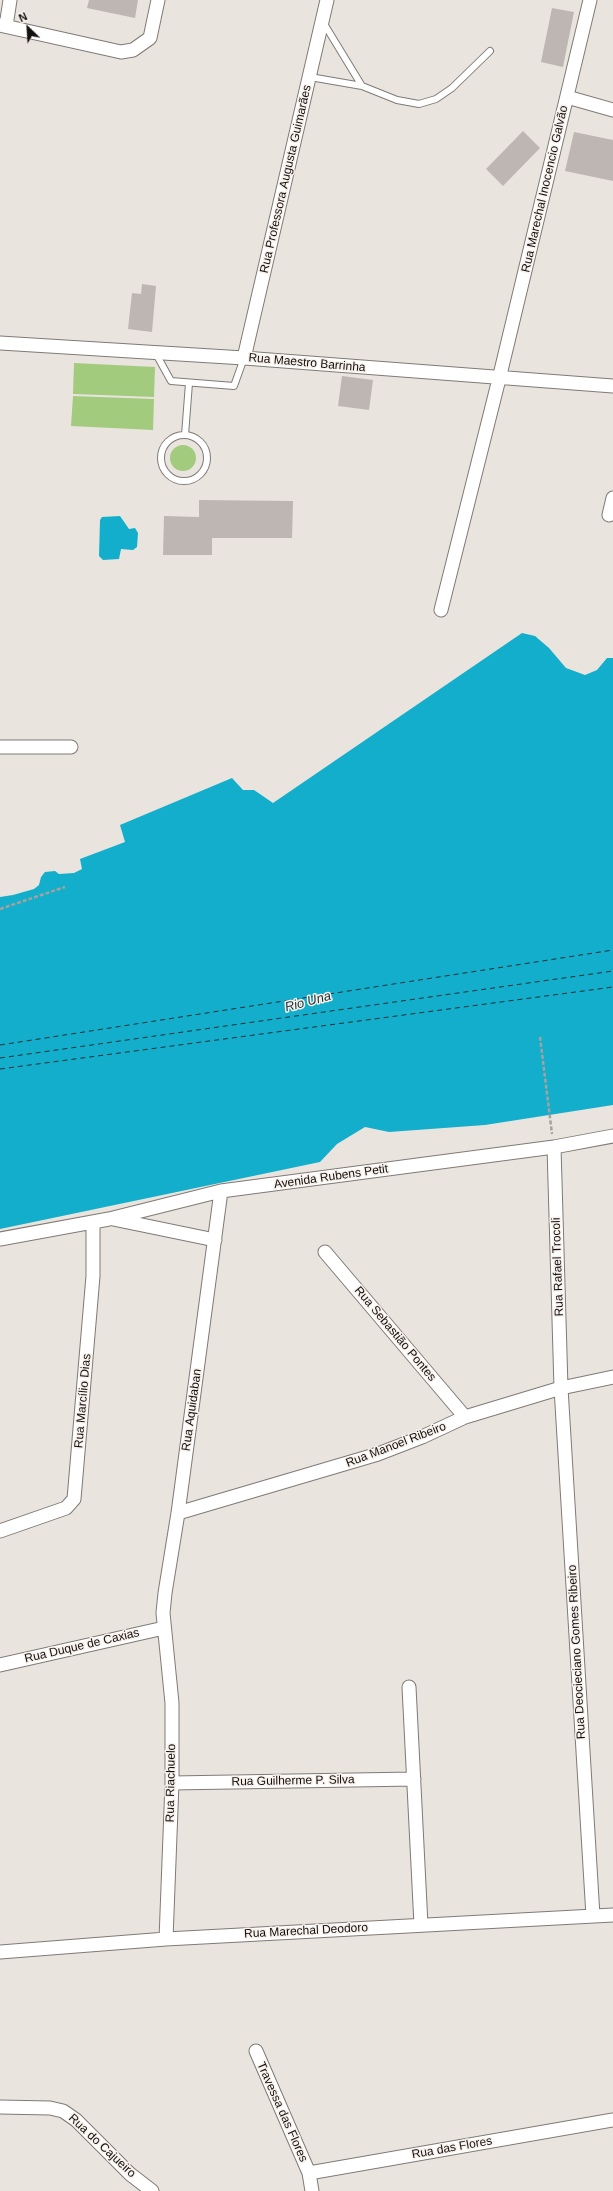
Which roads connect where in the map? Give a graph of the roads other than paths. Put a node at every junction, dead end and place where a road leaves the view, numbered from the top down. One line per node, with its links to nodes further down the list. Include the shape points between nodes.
1 (10, 0): 6 (street)
2 (158, 0): 6 (street, via 150,38 141,47 121,52)
3 (327, 0): 5 (street, Rua Professora Augusta Guimarães)
4 (590, 0): 10 (street, Rua Marechal Inocencio Galvão)
5 (323, 21): 8 (street, Rua Professora Augusta Guimarães); 9 (lane)
6 (3, 25)
7 (490, 51): 9 (lane, via 452,88 427,103 397,100)
8 (310, 77): 9 (lane); 14 (street, Rua Professora Augusta Guimarães)
9 (362, 86)
10 (567, 97): 11 (street); 15 (street, Rua Marechal Inocencio Galvão)
11 (613, 110)
12 (0, 343): 13 (street, Rua Maestro Barrinha)
13 (155, 352): 14 (street, Rua Maestro Barrinha); 16 (lane, via 171,381)
14 (244, 358): 15 (street, Rua Maestro Barrinha); 16 (lane, via 234,386)
15 (499, 379): 17 (street, Rua Maestro Barrinha); 21 (street, Rua Marechal Inocencio Galvão)
16 (189, 383): 18 (lane)
17 (613, 386)
18 (185, 435): 18 (lane, via 170,439 161,452 160,460 166,474 179,481 194,479 205,468 207,461 204,446 199,440)
19 (613, 498): 20 (street)
20 (609, 515)
21 (441, 610)
22 (0, 747): 23 (street)
23 (71, 747)
24 (613, 1136): 25 (street, Avenida Rubens Petit)
25 (554, 1147): 26 (street, Avenida Rubens Petit); 33 (street, Rua Rafael Trocoli)
26 (221, 1191): 27 (street, Avenida Rubens Petit); 30 (street, Rua Aquidaban)
27 (109, 1219): 28 (street, Avenida Rubens Petit); 30 (street, Avenida Rubens Petit)
28 (93, 1222): 29 (street, Avenida Rubens Petit); 36 (street, Rua Marcílio Dias, via 93,1276 74,1498 66,1508)
29 (0, 1239)
30 (215, 1240): 35 (street, Rua Aquidaban)
31 (325, 1252): 34 (street, Rua Sebastião Pontes)
32 (613, 1377): 33 (street, Rua Manoel Ribeiro)
33 (561, 1388): 34 (street, Rua Manoel Ribeiro); 43 (street, Rua Deocieciano Gomes Ribeiro)
34 (465, 1417): 35 (street, Rua Manoel Ribeiro, via 378,1454)
35 (178, 1513): 37 (street, Rua Aquidaban, via 165,1593)
36 (0, 1531)
37 (164, 1628): 38 (street, Rua Duque de Caxias); 41 (street, Rua Riachuelo, via 172,1703)
38 (0, 1665)
39 (409, 1687): 40 (street)
40 (414, 1779): 41 (street, Rua Guilherme P. Silva); 44 (street)
41 (172, 1783): 45 (street, Rua Riachuelo)
42 (613, 1915): 43 (street, Rua Marechal Deodoro)
43 (592, 1916): 44 (street, Rua Marechal Deodoro)
44 (421, 1925): 45 (street, Rua Marechal Deodoro)
45 (166, 1939): 46 (street, Rua Marechal Deodoro)
46 (0, 1952)
47 (256, 2051): 50 (street, Travessa das Flores)
48 (0, 2108): 51 (street, Rua do Cajueiro, via 50,2108 63,2111 76,2120 130,2174)
49 (613, 2120): 50 (street, Rua das Flores)
50 (309, 2173): 52 (street)
51 (152, 2191)
52 (312, 2191)

